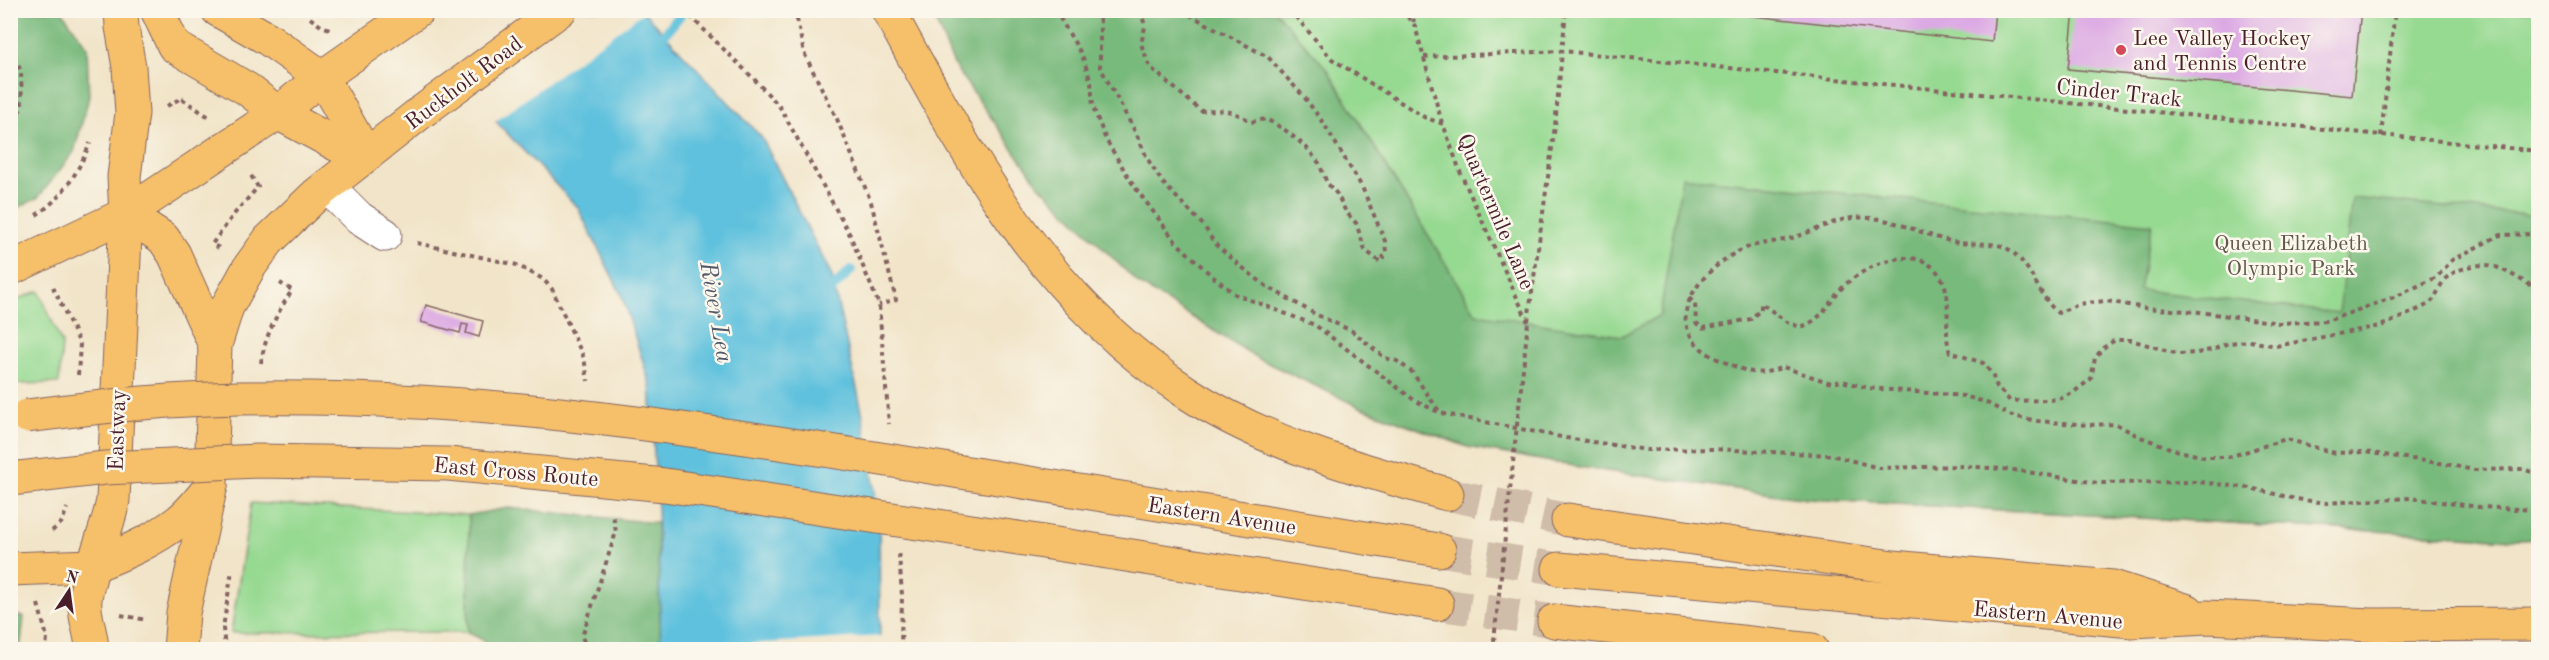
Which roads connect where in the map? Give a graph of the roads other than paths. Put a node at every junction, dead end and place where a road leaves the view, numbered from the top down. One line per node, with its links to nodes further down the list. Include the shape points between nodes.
1 (122, 10): 11 (main road, Eastway, via 132,113 124,177)
2 (157, 10): 8 (main road, via 174,46 247,89)
3 (218, 10): 7 (main road)
4 (418, 10): 7 (main road)
5 (560, 10): 9 (main road, Ruckholt Road)
6 (888, 10): 18 (main road, via 956,135 1009,218 1089,312 1137,354 1186,392 1294,447)
7 (322, 77): 8 (main road); 9 (main road)
8 (278, 113): 9 (main road, via 343,148); 11 (main road)
9 (366, 155): 10 (main road)
10 (327, 186): 12 (lane, via 359,218); 14 (main road, via 269,240 249,266 227,307)
11 (126, 214): 13 (main road); 14 (main road, via 163,238 174,254); 21 (main road, Eastway, via 113,500 109,523)
12 (385, 235)
13 (10, 269)
14 (215, 345): 17 (main road)
15 (19, 417): 20 (main road, Eastern Avenue, bridge, via 171,401 424,402 642,423)
16 (24, 478): 24 (main road, East Cross Route, bridge, via 116,468 258,461 448,464 665,485)
17 (211, 485): 21 (main road, via 181,520 132,550); 29 (main road, via 183,613)
18 (1447, 494)
19 (1568, 520): 25 (main road, via 1893,567 2113,587)
20 (1439, 550)
21 (92, 566): 23 (main road); 28 (main road, Eastway, via 85,602)
22 (1559, 568): 25 (main road, Eastern Avenue, via 2132,621)
23 (10, 569)
24 (1437, 604)
25 (2207, 617): 27 (main road, Eastern Avenue, via 2371,625)
26 (1554, 621): 30 (main road)
27 (2538, 624)
28 (97, 647)
29 (180, 650)
30 (1812, 650)

